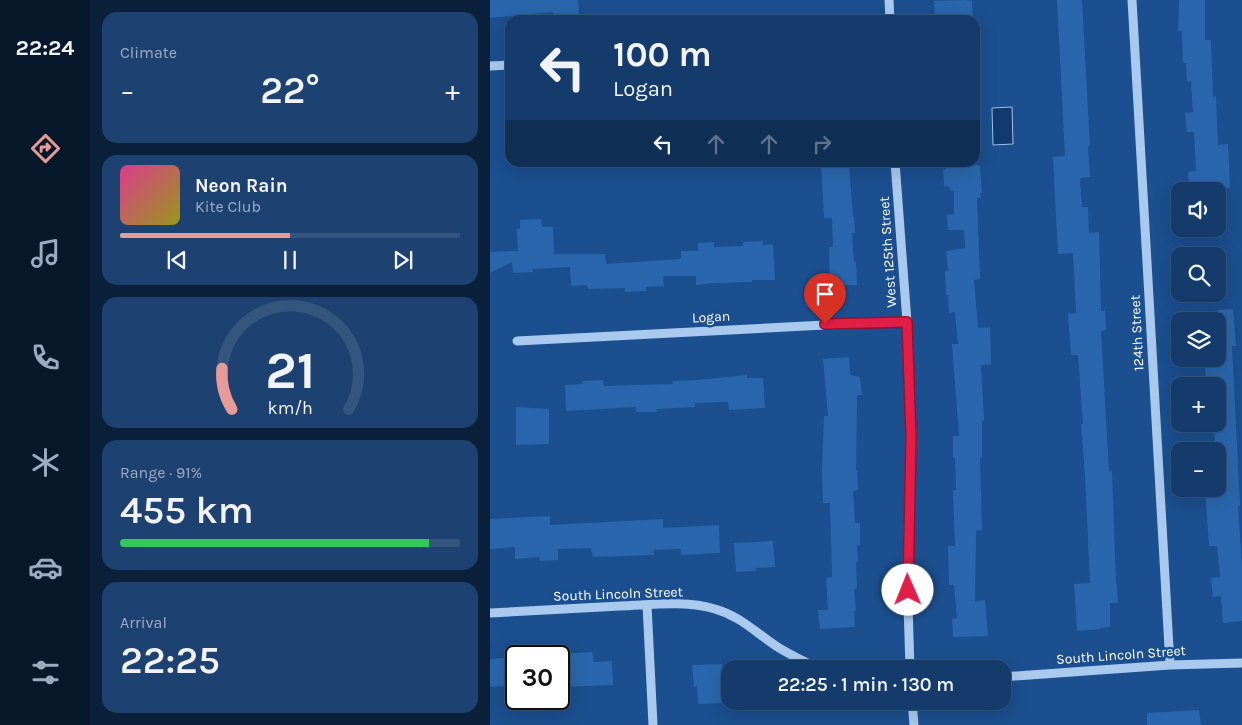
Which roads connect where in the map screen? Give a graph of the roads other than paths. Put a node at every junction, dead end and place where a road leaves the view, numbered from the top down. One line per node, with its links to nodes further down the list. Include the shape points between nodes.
1 (889, 0): 3 (street)
2 (1132, 0): 14 (street, 124th Street)
3 (890, 15)
4 (505, 65): 5 (street)
5 (490, 66)
6 (895, 167): 7 (street, West 125th Street)
7 (907, 322): 8 (street, Logan); 12 (street, West 125th Street, via 911,437 907,570)
8 (517, 341)
9 (646, 605): 10 (street, South Lincoln Street); 11 (street, South Lincoln Street, via 696,605 715,609 755,629); 17 (street)
10 (490, 613)
11 (800, 660)
12 (910, 660)
13 (1242, 663): 14 (street, South Lincoln Street)
14 (1170, 665): 15 (street, South Lincoln Street)
15 (1011, 675)
16 (913, 710): 18 (street)
17 (653, 725)
18 (914, 725)

